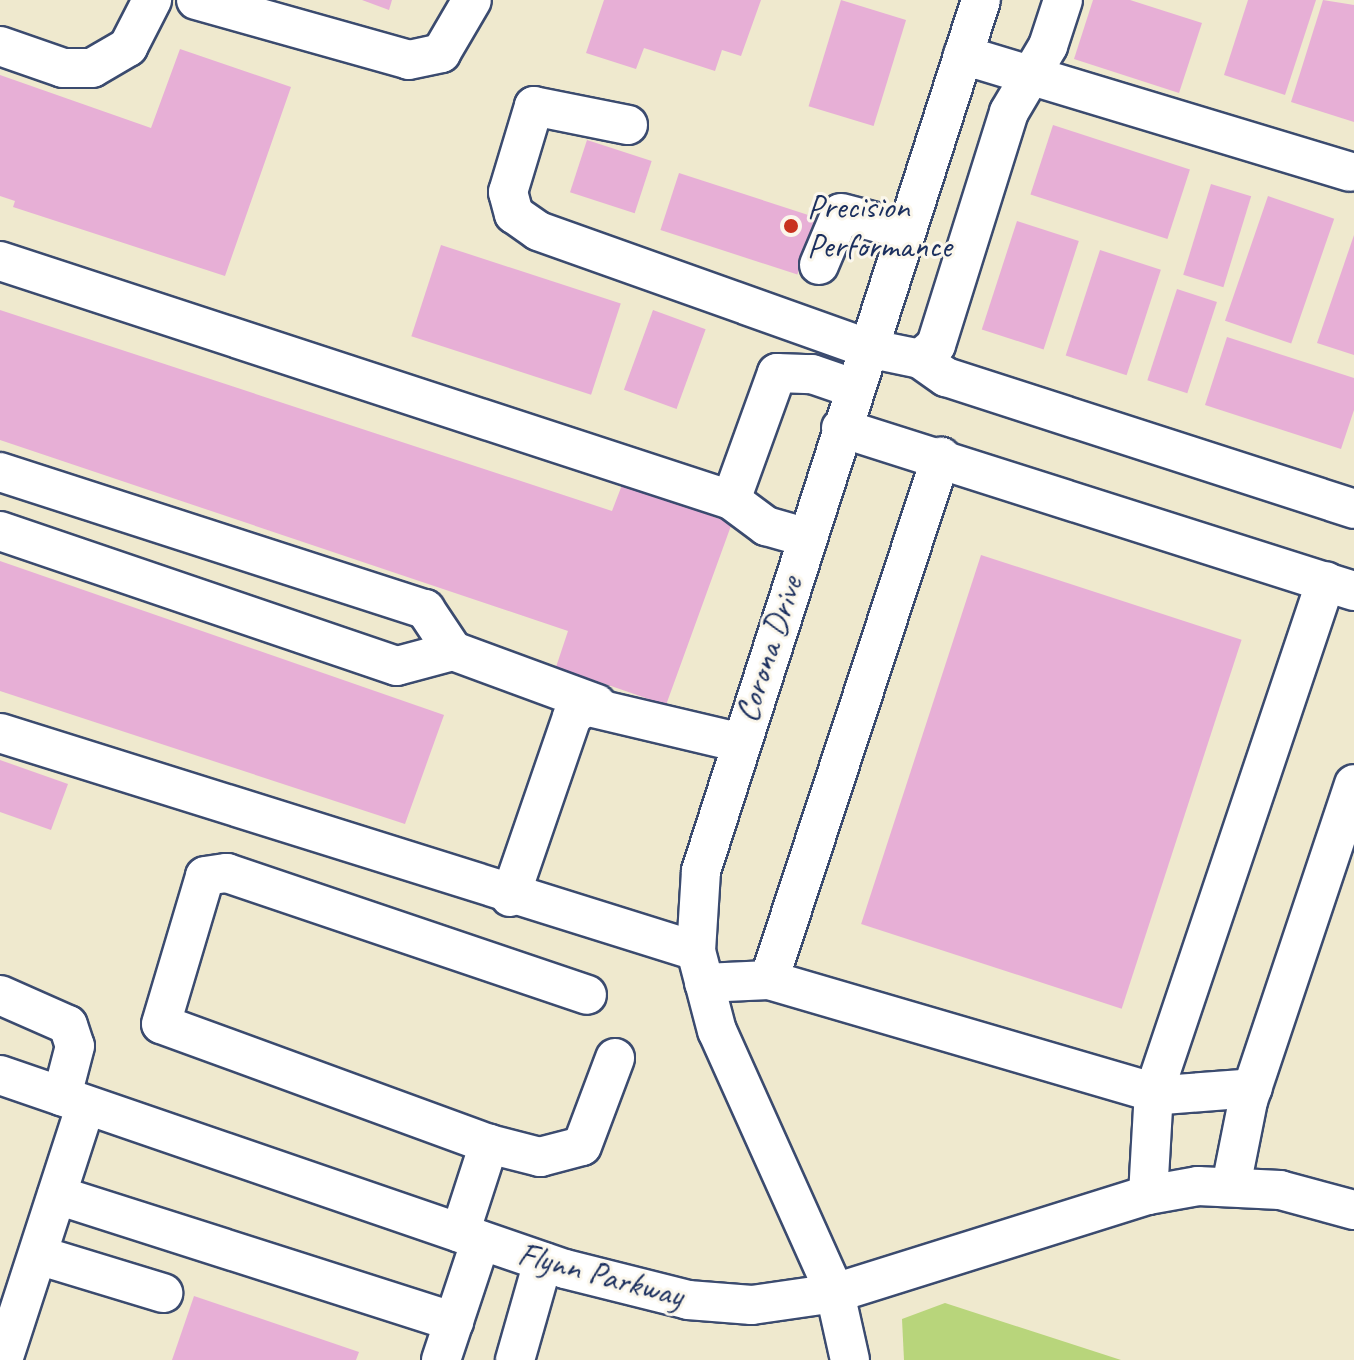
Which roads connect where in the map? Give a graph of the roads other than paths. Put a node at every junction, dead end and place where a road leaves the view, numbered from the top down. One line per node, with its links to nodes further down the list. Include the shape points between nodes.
1 (152, 0): 6 (street, via 128,47 92,68 63,68)
2 (196, 0): 3 (street, via 409,60 441,53)
3 (472, 0)
4 (981, 0): 7 (street, Corona Drive)
5 (1063, 0): 8 (street)
6 (0, 46)
7 (963, 55): 8 (street); 11 (street, Corona Drive)
8 (1031, 71): 10 (street); 15 (street, via 1009,112 936,345)
9 (628, 125): 14 (street, via 534,106 508,192 514,214 538,231)
10 (1350, 172)
11 (906, 230): 13 (street, via 841,213); 14 (street, Corona Drive)
12 (0, 261): 20 (street)
13 (819, 265)
14 (867, 348): 15 (street); 16 (street, Corona Drive)
15 (920, 359): 21 (street, via 946,377)
16 (853, 388): 17 (street, Corona Drive); 20 (street, via 812,374 777,373)
17 (841, 428): 18 (street); 23 (street, Corona Drive)
18 (941, 457): 24 (street); 32 (street)
19 (0, 472): 25 (street, via 425,609)
20 (731, 500): 23 (street, via 766,526)
21 (1354, 509)
22 (0, 531): 25 (street, via 397,666)
23 (805, 537): 28 (street, Corona Drive)
24 (1340, 586): 38 (street)
25 (453, 651): 26 (street)
26 (597, 704): 28 (street); 30 (street, via 572,717)
27 (0, 733): 30 (street)
28 (737, 742): 31 (street, Corona Drive, via 701,871)
29 (1354, 784): 37 (street)
30 (510, 897): 31 (street)
31 (700, 967): 32 (street); 49 (street, Corona Drive, via 717,1031)
32 (769, 980): 38 (street)
33 (0, 995): 39 (street, via 68,1025 75,1046)
34 (587, 995): 40 (street, via 227,873 205,876 161,1024)
35 (615, 1058): 40 (street, via 582,1146 540,1157)
36 (0, 1075): 39 (street, Flynn Parkway)
37 (1253, 1088): 38 (street, via 1190,1097); 41 (street)
38 (1154, 1092): 43 (street)
39 (74, 1101): 42 (street); 45 (street, Flynn Parkway)
40 (489, 1144): 45 (street)
41 (1231, 1186): 43 (street, Flynn Parkway); 44 (street, Flynn Parkway)
42 (57, 1195): 46 (street); 50 (street)
43 (1148, 1195): 49 (street, Flynn Parkway)
44 (1354, 1210)
45 (470, 1237): 47 (street, Flynn Parkway); 50 (street)
46 (38, 1255): 48 (street); 51 (street)
47 (543, 1262): 49 (street, Flynn Parkway, via 688,1300 752,1305); 52 (street)
48 (163, 1293)
49 (835, 1293): 54 (street, Corona Drive)
50 (454, 1322): 53 (street)
51 (13, 1357)
52 (524, 1358)
53 (441, 1360)
54 (850, 1360)

